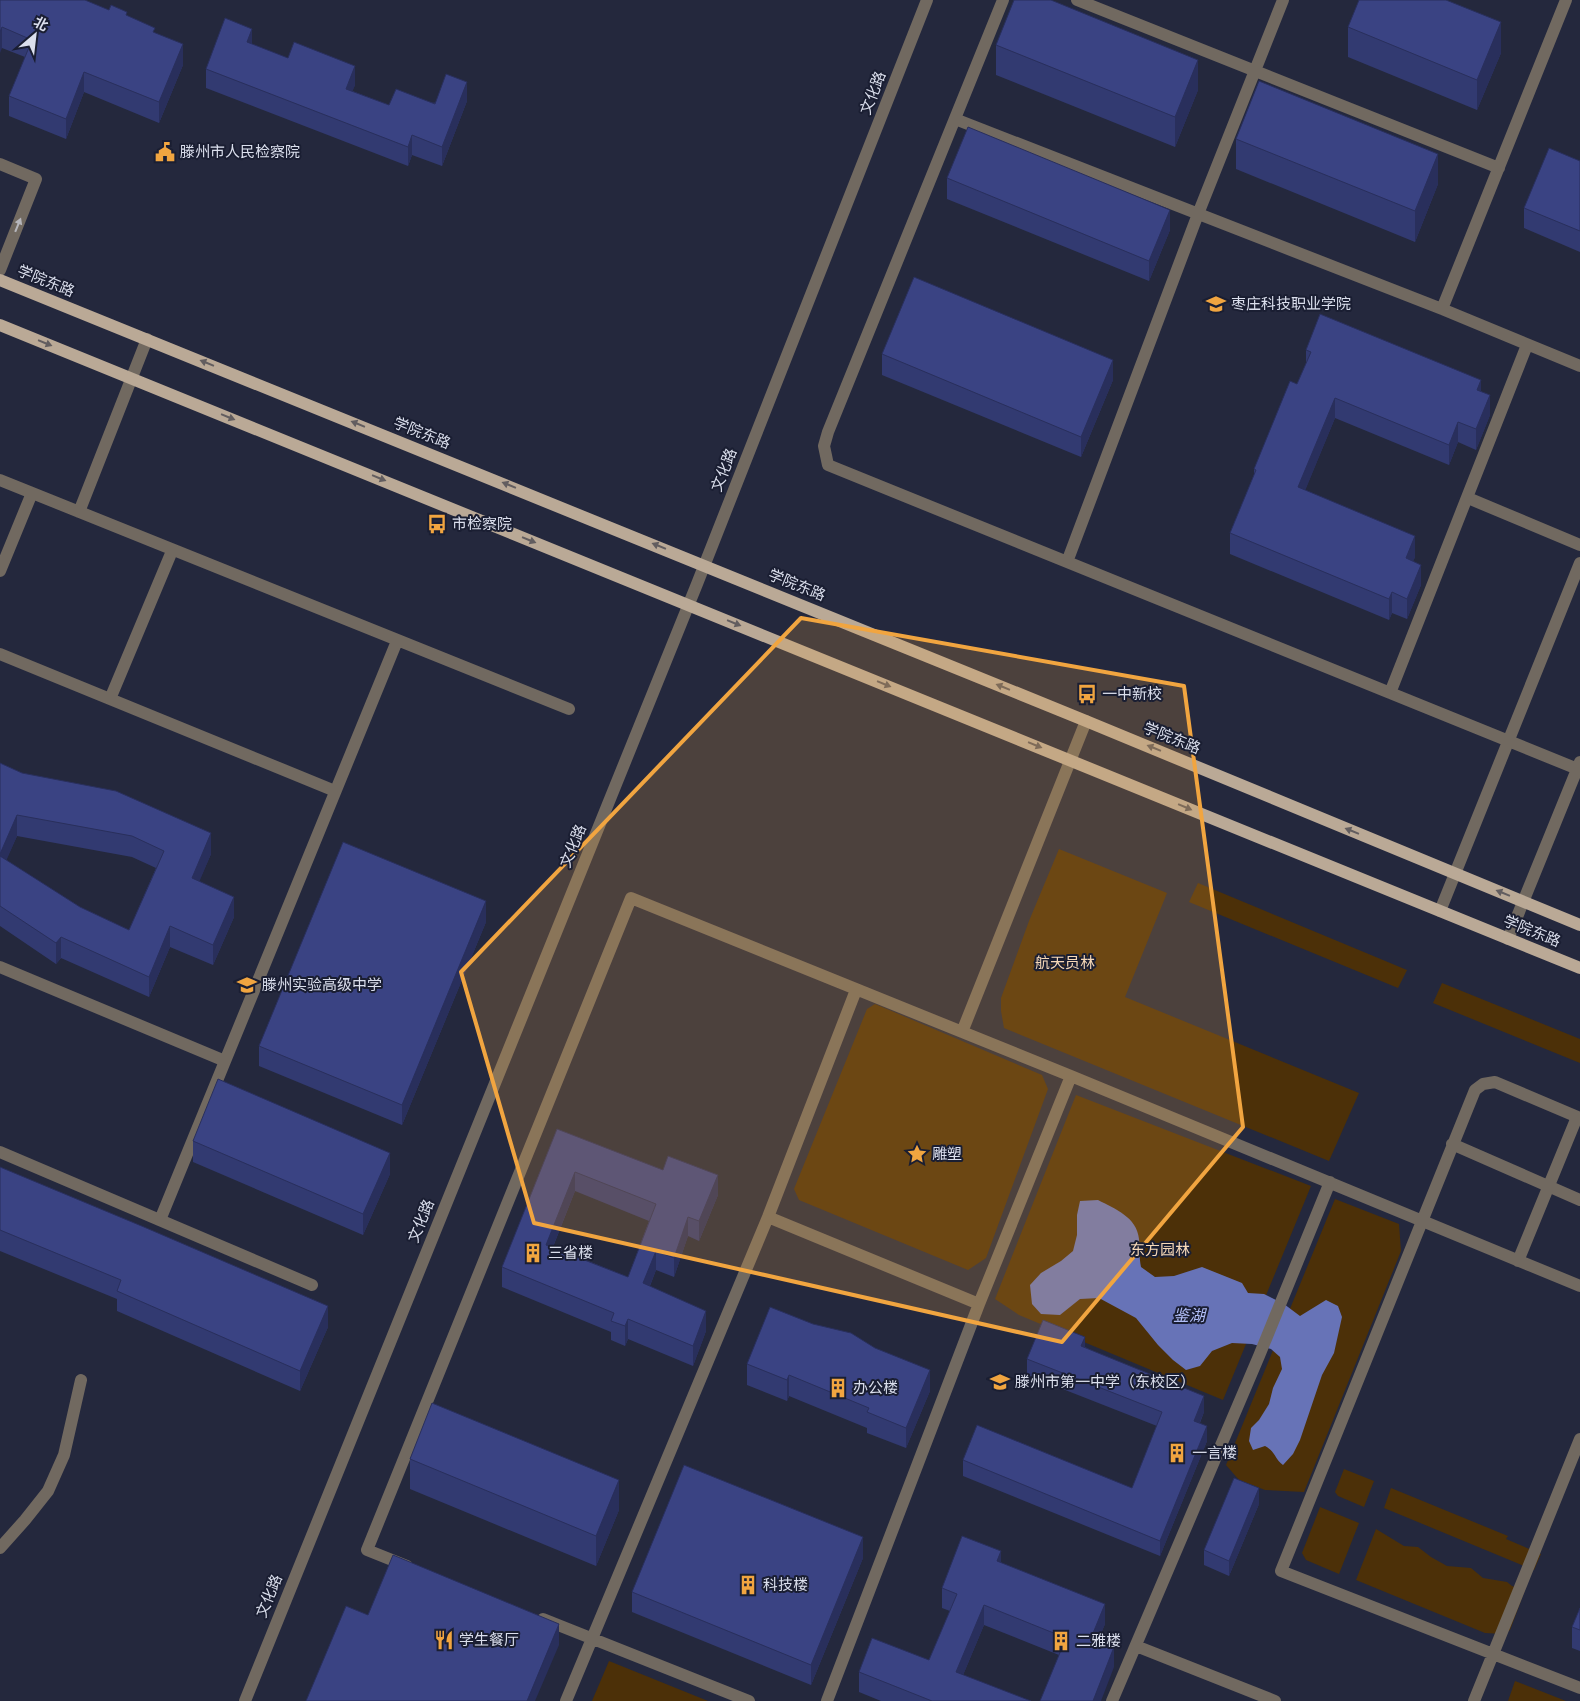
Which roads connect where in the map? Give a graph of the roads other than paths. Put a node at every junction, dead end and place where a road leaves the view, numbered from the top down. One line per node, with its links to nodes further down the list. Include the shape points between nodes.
1 (927, 0): 27 (street, 文化路)
2 (1003, 0): 7 (street)
3 (1077, 0): 6 (street)
4 (1283, 0): 6 (street)
5 (1566, 0): 9 (street)
6 (1254, 71): 9 (street); 10 (street)
7 (955, 120): 10 (street); 25 (street, via 828,432 824,446 828,465)
8 (0, 164): 11 (street, one-way to 8, via 36,179)
9 (1499, 168): 13 (street)
10 (1198, 214): 13 (street); 25 (street)
11 (0, 270)
12 (0, 280): 15 (main road, 学院东路)
13 (1442, 309): 16 (street)
14 (0, 325): 18 (main road, 学院东路, one-way to 18)
15 (147, 339): 18 (street); 27 (main road, 学院东路, one-way to 15)
16 (1527, 345): 17 (street); 21 (street)
17 (1580, 366)
18 (132, 378): 22 (street); 29 (main road, 学院东路, one-way to 29)
19 (0, 480): 20 (street)
20 (32, 493): 22 (street); 28 (street)
21 (1468, 498): 23 (street); 32 (street)
22 (78, 512): 24 (street)
23 (1580, 545)
24 (172, 551): 30 (street); 33 (street)
25 (1067, 562): 32 (street)
26 (1580, 563): 36 (street)
27 (704, 565): 29 (street, 文化路); 35 (main road, 学院东路, one-way to 27)
28 (0, 571)
29 (688, 604): 37 (main road, 学院东路, one-way to 37); 73 (street, 文化路)
30 (397, 641): 34 (street); 39 (street)
31 (0, 654): 33 (street)
32 (1390, 693): 36 (street)
33 (110, 699): 39 (street)
34 (569, 709)
35 (1086, 720): 37 (street); 40 (main road, 学院东路, one-way to 35)
36 (1508, 741): 38 (street); 40 (street)
37 (1071, 760): 42 (main road, 学院东路, one-way to 42); 48 (street)
38 (1579, 767): 41 (street)
39 (335, 791): 49 (street)
40 (1455, 873): 41 (main road, 学院东路, one-way to 40); 42 (street)
41 (1524, 902): 43 (main road, 学院东路); 44 (street)
42 (1440, 911): 44 (main road, 学院东路)
43 (1580, 925)
44 (1508, 939): 46 (main road, 学院东路)
45 (0, 967): 49 (street)
46 (1580, 968)
47 (856, 990): 48 (street); 57 (street); 67 (street, via 631,898 367,1550)
48 (962, 1032): 50 (street)
49 (225, 1060): 58 (street)
50 (1071, 1076): 54 (street); 63 (street)
51 (1579, 1117): 52 (street, via 1495,1082 1483,1084 1475,1090); 55 (street)
52 (1452, 1144): 55 (street); 59 (street)
53 (0, 1152): 58 (street)
54 (1330, 1182): 59 (street); 70 (street)
55 (1548, 1187): 56 (street); 60 (street)
56 (1580, 1200)
57 (768, 1217): 63 (street); 69 (street)
58 (160, 1220): 61 (street)
59 (1422, 1220): 60 (street); 71 (street, via 1281,1571)
60 (1518, 1261): 62 (street)
61 (312, 1285)
62 (1580, 1286)
63 (980, 1304): 76 (street)
64 (81, 1380): 66 (street, via 64,1454 48,1491)
65 (1580, 1438): 71 (street)
66 (0, 1548)
67 (421, 1571)
68 (528, 1613): 69 (street)
69 (591, 1638): 74 (street); 75 (street)
70 (1136, 1646): 77 (street); 78 (street)
71 (1493, 1654): 72 (street); 79 (street)
72 (1580, 1688)
73 (244, 1701)
74 (566, 1701)
75 (749, 1701)
76 (827, 1701)
77 (1112, 1701)
78 (1275, 1701)
79 (1474, 1701)

